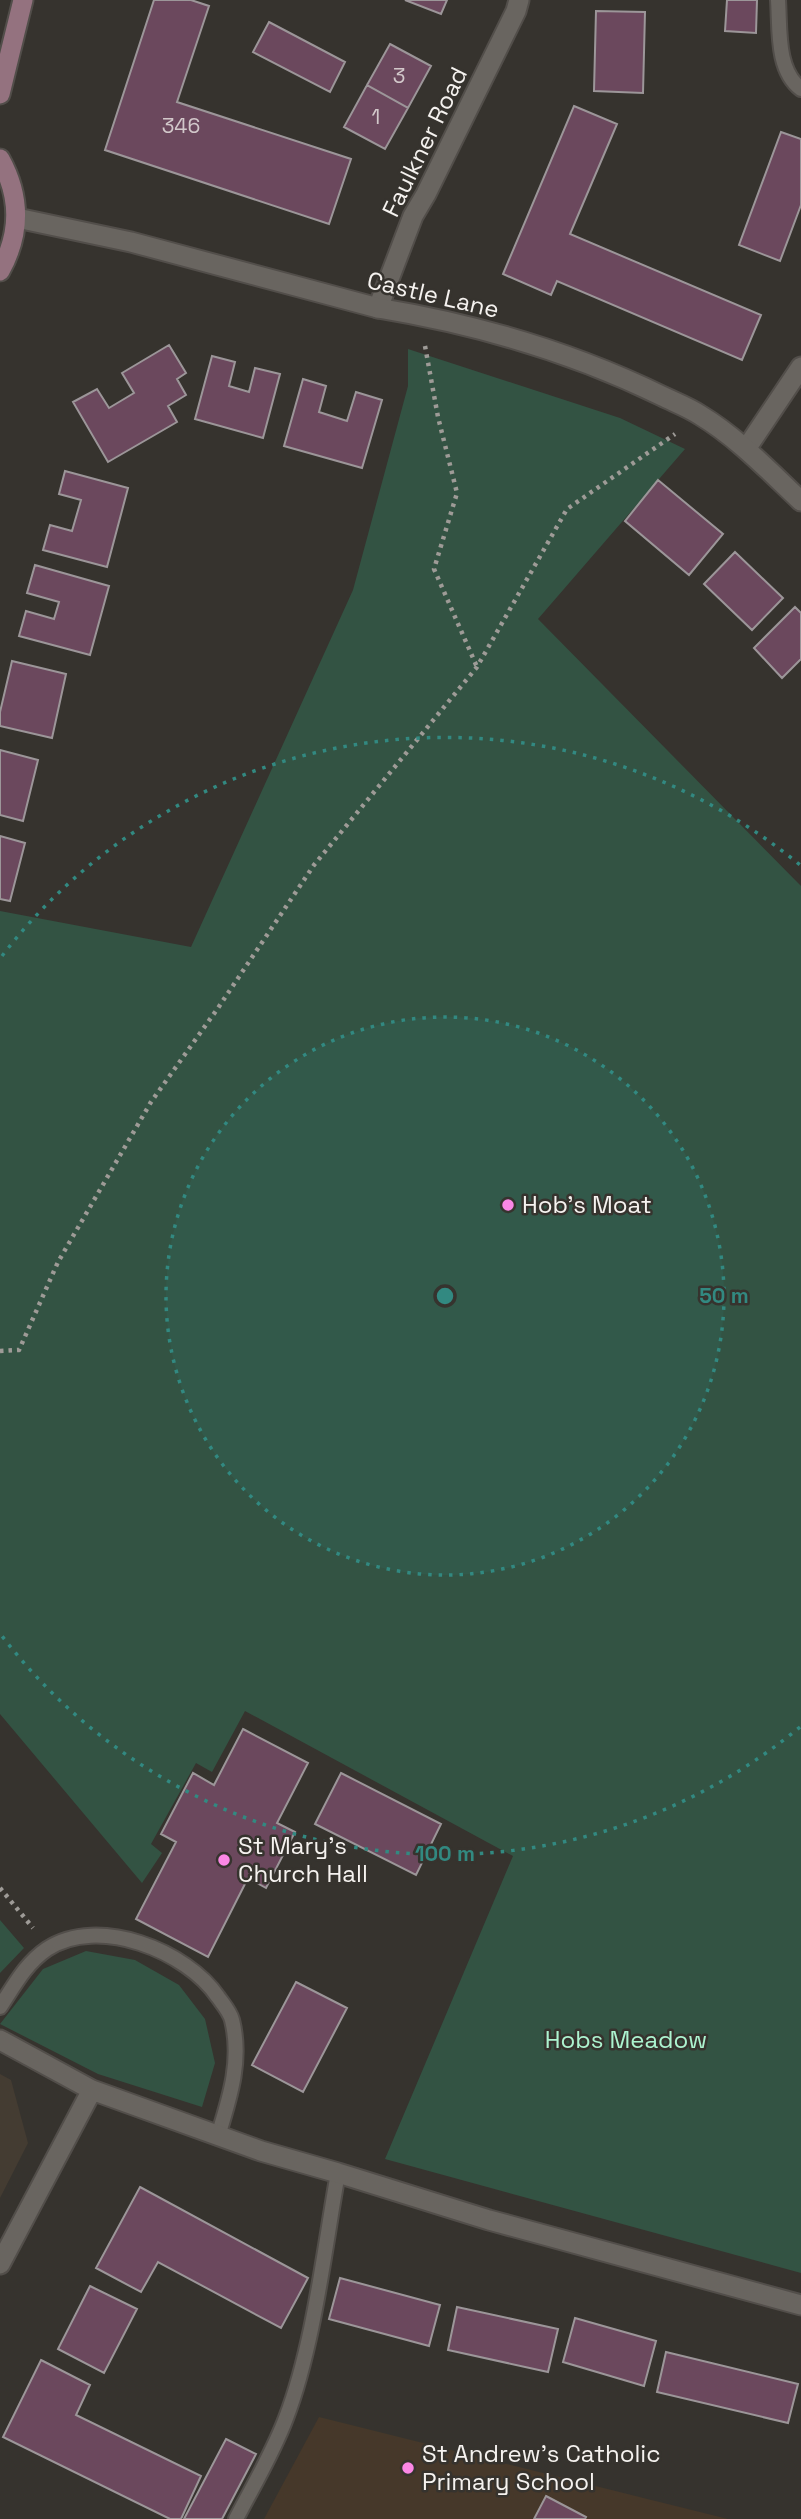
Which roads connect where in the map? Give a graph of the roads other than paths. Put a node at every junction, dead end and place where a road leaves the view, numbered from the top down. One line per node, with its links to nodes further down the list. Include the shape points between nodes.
1 (23, 0): 5 (main road)
2 (519, 0): 9 (street, Faulkner Road, via 413,216)
3 (778, 0): 4 (lane, via 780,46 790,80)
4 (801, 89)
5 (0, 94)
6 (0, 159): 7 (main road, via 13,188)
7 (17, 218): 8 (main road); 9 (street, Castle Lane, via 131,242)
8 (0, 271)
9 (378, 308): 11 (street, Castle Lane, via 419,314 583,362 700,415)
10 (801, 367): 11 (street)
11 (746, 449): 12 (street, Castle Lane)
12 (801, 501)
13 (0, 2007): 16 (lane, via 26,1967 49,1948 71,1940 112,1936 136,1941 187,1965 208,1982 231,2016 236,2041 235,2077)
14 (0, 2040): 15 (street)
15 (92, 2090): 16 (street); 18 (street)
16 (218, 2136): 17 (street)
17 (338, 2173): 19 (street, via 489,2220); 20 (lane, via 297,2385 278,2438)
18 (0, 2264)
19 (801, 2305)
20 (236, 2519)

